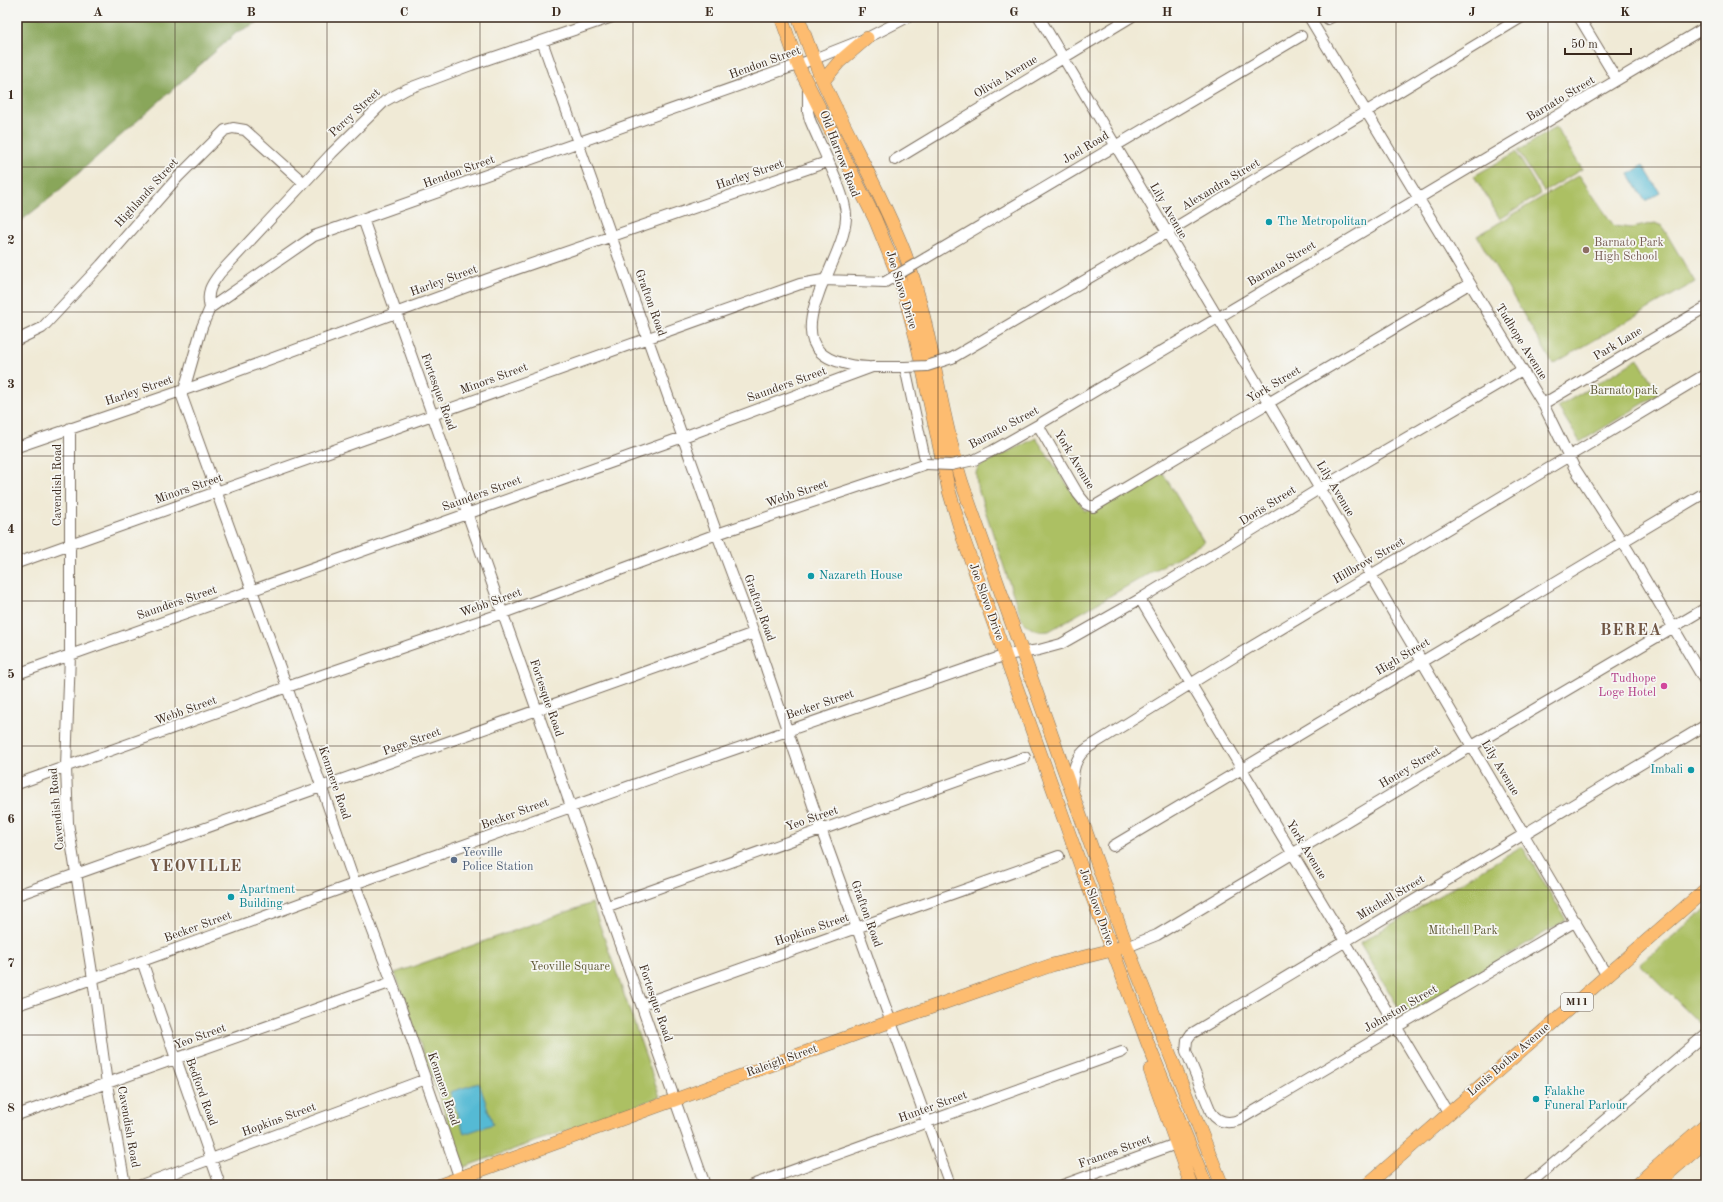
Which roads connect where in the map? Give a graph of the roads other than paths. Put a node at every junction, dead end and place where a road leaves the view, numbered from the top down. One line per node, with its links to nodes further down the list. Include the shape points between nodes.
1 (612, 17): 13 (street, Percy Street)
2 (781, 17): 16 (main road, Joe Slovo Drive)
3 (798, 17): 15 (main road, Joe Slovo Drive)
4 (908, 17): 12 (street, Hendon Street)
5 (1039, 17): 14 (street, Lily Avenue)
6 (1131, 17): 14 (street, Olivia Avenue)
7 (1309, 17): 20 (street, Tudhope Avenue)
8 (1522, 17): 20 (street, Alexandra Street)
9 (1579, 17): 17 (street)
10 (1706, 27): 17 (street, Barnato Street)
11 (1301, 36): 22 (street, Joel Road)
12 (867, 38): 15 (street, Hendon Street); 18 (main road, via 839,62)
13 (542, 41): 21 (street, Grafton Road); 25 (street, Percy Street, via 395,95 371,113)
14 (1063, 58): 22 (street, Lily Avenue); 23 (street, Olivia Avenue)
15 (814, 59): 16 (street, Hendon Street); 18 (main road, Joe Slovo Drive)
16 (798, 65): 19 (main road, Joe Slovo Drive); 21 (street, Hendon Street)
17 (1617, 80): 26 (street, Barnato Street)
18 (823, 81): 69 (main road, Joe Slovo Drive, via 871,176 906,257 920,304 956,463)
19 (808, 86): 24 (street, Old Harrow Road, via 810,120); 71 (main road, Joe Slovo Drive, via 875,219 903,288 949,491)
20 (1366, 113): 26 (street, Tudhope Avenue); 28 (street, Alexandra Street)
21 (580, 143): 27 (street, Hendon Street); 29 (street, Grafton Road)
22 (1115, 146): 28 (street, Lily Avenue); 31 (street, Joel Road, bridge)
23 (895, 160)
24 (827, 162): 29 (street, Harley Street); 30 (street, Old Harrow Road, via 842,198 846,218 840,243)
25 (304, 183): 34 (street, Percy Street, via 220,273 207,294); 38 (street, Highlands Street, via 245,130 225,130 178,176 42,328)
26 (1418, 200): 32 (street, Tudhope Avenue); 36 (street, Barnato Street)
27 (363, 219): 34 (street, Hendon Street, via 304,242); 35 (street, Fortesque Road)
28 (1166, 233): 36 (street, Lily Avenue); 40 (street, Alexandra Street, bridge, via 952,358 926,366)
29 (612, 236): 35 (street, Harley Street); 37 (street, Grafton Road)
30 (826, 279): 31 (street, Minors Street); 37 (street, Minors Street, via 800,284); 39 (street, Old Harrow Road, via 817,325 818,339 829,351 861,366)
31 (885, 282)
32 (1469, 284): 41 (street, Tudhope Avenue); 44 (street, York Street)
33 (1706, 307): 45 (street, Park Lane)
34 (210, 308): 43 (street)
35 (395, 313): 43 (street, Harley Street); 46 (street, Fortesque Road)
36 (1217, 318): 44 (street, Lily Avenue); 47 (street, Barnato Street)
37 (648, 338): 46 (street, Minors Street); 49 (street, Grafton Road)
38 (17, 340)
39 (872, 367): 40 (street, Saunders Street); 49 (street, Saunders Street)
40 (905, 367): 52 (street)
41 (1522, 370): 45 (street, Tudhope Avenue); 53 (street, Doris Street)
42 (1706, 374): 51 (street, Hillbrow Street)
43 (182, 390): 48 (street, Harley Street); 55 (street, Kenmere Road)
44 (1269, 403): 53 (street, Lily Avenue); 56 (street, York Street, via 1118,494)
45 (1543, 404): 51 (street, Tudhope Avenue)
46 (433, 415): 55 (street, Minors Street); 57 (street, Fortesque Road)
47 (1038, 425): 52 (street, Barnato Street, bridge, via 974,460 951,465); 56 (street, York Avenue, via 1078,494)
48 (70, 428): 50 (street, Harley Street); 60 (street, Cavendish Road)
49 (683, 437): 57 (street, Saunders Street); 58 (street, Grafton Road)
50 (17, 447)
51 (1569, 456): 59 (street, Tudhope Avenue); 62 (street, Hillbrow Street)
52 (926, 464): 58 (street, Webb Street)
53 (1319, 489): 62 (street, Lily Avenue); 64 (street, Doris Street)
54 (1706, 492): 59 (street, High Street)
55 (217, 493): 60 (street, Minors Street); 63 (street, Kenmere Road)
56 (1090, 507)
57 (468, 513): 63 (street, Saunders Street); 66 (street, Fortesque Road)
58 (717, 534): 66 (street, Webb Street); 68 (street, Grafton Road)
59 (1622, 542): 67 (street, Tudhope Avenue); 72 (street, High Street)
60 (71, 544): 61 (street, Minors Street); 70 (street, Cavendish Road)
61 (17, 563)
62 (1371, 575): 72 (street, Lily Avenue); 74 (street, Hillbrow Street)
63 (251, 591): 70 (street, Saunders Street); 76 (street, Kenmere Road)
64 (1140, 599): 69 (street, Doris Street, via 1061,644); 74 (street, York Avenue)
65 (1706, 608): 67 (street, Honey Street)
66 (503, 613): 76 (street, Webb Street); 77 (street, Fortesque Road)
67 (1673, 628): 75 (street, Tudhope Avenue); 80 (street, Honey Street)
68 (754, 633): 77 (street, Page Street); 79 (street, Grafton Road)
69 (1023, 653): 71 (street, Becker Street); 86 (main road, Joe Slovo Drive)
70 (70, 655): 73 (street, Saunders Street); 82 (street, Cavendish Road)
71 (1006, 655): 79 (street, Becker Street); 102 (main road, Joe Slovo Drive)
72 (1421, 661): 80 (street, Lily Avenue); 83 (street, High Street)
73 (17, 674)
74 (1192, 683): 83 (street, York Avenue); 86 (street, Hillbrow Street, via 1081,752 1075,763)
75 (1706, 683)
76 (287, 687): 82 (street, Webb Street); 85 (street, Kenmere Road)
77 (537, 710): 85 (street, Page Street); 87 (street, Fortesque Road)
78 (1706, 725): 89 (street, Mitchell Street)
79 (787, 730): 87 (street, Becker Street); 88 (street, Grafton Road)
80 (1472, 746): 89 (street, Lily Avenue); 91 (street, Honey Street)
81 (1025, 757): 88 (street, Yeo Street)
82 (66, 767): 84 (street, Webb Street); 93 (street, Cavendish Road, via 68,823)
83 (1242, 768): 90 (street, High Street); 91 (street, York Avenue)
84 (17, 784)
85 (322, 787): 93 (street, Page Street); 94 (street, Kenmere Road)
86 (1072, 791): 101 (main road, Joe Slovo Drive)
87 (571, 808): 94 (street, Becker Street); 97 (street, Fortesque Road)
88 (821, 830): 97 (street, Yeo Street); 99 (street, Grafton Road)
89 (1524, 834): 98 (street, Lily Avenue); 100 (street, Mitchell Street)
90 (1114, 846)
91 (1293, 854): 100 (street, York Avenue); 101 (street, Honey Street, via 1157,935)
92 (1059, 856): 99 (street, Hopkins Street)
93 (77, 875): 96 (street, Page Street); 105 (street, Cavendish Road)
94 (355, 884): 103 (street, Becker Street); 106 (street, Kenmere Road)
95 (1706, 889): 104 (main road, Louis Botha Avenue / M11)
96 (17, 896)
97 (608, 906): 107 (street, Fortesque Road)
98 (1576, 921): 104 (street, Lily Avenue); 110 (street, Johnston Street)
99 (857, 928): 107 (street, Hopkins Street); 109 (street, Grafton Road)
100 (1345, 941): 110 (street, York Avenue); 120 (street, Mitchell Street, via 1189,1036 1186,1046 1188,1055 1211,1112 1222,1122)
101 (1127, 947): 102 (main road, Raleigh Street); 137 (main road, Joe Slovo Drive)
102 (1112, 950): 109 (main road, Raleigh Street, via 1052,965); 112 (main road, Joe Slovo Drive)
103 (142, 961): 105 (street, Becker Street); 114 (street, Bedford Road)
104 (1607, 976): 118 (main road, Louis Botha Avenue / M11)
105 (93, 979): 108 (street, Becker Street); 116 (street, Cavendish Road)
106 (392, 982): 114 (street, Yeo Street); 115 (street, Kenmere Road)
107 (642, 1004): 117 (street, Fortesque Road)
108 (17, 1005)
109 (892, 1021): 117 (main road, Raleigh Street); 121 (street, Grafton Road)
110 (1397, 1026): 118 (street, York Avenue); 120 (street, Johnston Street)
111 (1706, 1034): 139 (street)
112 (1148, 1044): 124 (main road, via 1144,1047 1145,1057); 136 (main road, Joe Slovo Drive)
113 (1122, 1052): 121 (street, Hunter Street)
114 (175, 1060): 116 (street, Yeo Street); 125 (street, Bedford Road)
115 (426, 1079): 125 (street, Hopkins Street); 126 (street, Kenmere Road)
116 (107, 1084): 119 (street, Yeo Street); 127 (street, Cavendish Road)
117 (675, 1101): 126 (main road, Raleigh Street); 131 (street, Fortesque Road)
118 (1448, 1113): 138 (main road, Louis Botha Avenue / M11)
119 (17, 1115)
120 (1239, 1120)
121 (928, 1123): 132 (street, Hunter Street); 133 (street, Grafton Road)
122 (1706, 1124): 140 (main road)
123 (1706, 1141): 141 (main road)
124 (1176, 1144): 134 (street, Frances Street); 135 (main road)
125 (211, 1159): 128 (street, Hopkins Street); 129 (street, Bedford Road)
126 (460, 1182): 130 (main road, Raleigh Street)
127 (125, 1185)
128 (141, 1185)
129 (220, 1185)
130 (440, 1185)
131 (705, 1185)
132 (752, 1185)
133 (950, 1185)
134 (1063, 1185)
135 (1191, 1185)
136 (1206, 1185)
137 (1222, 1185)
138 (1367, 1185)
139 (1528, 1185)
140 (1636, 1185)
141 (1655, 1185)

